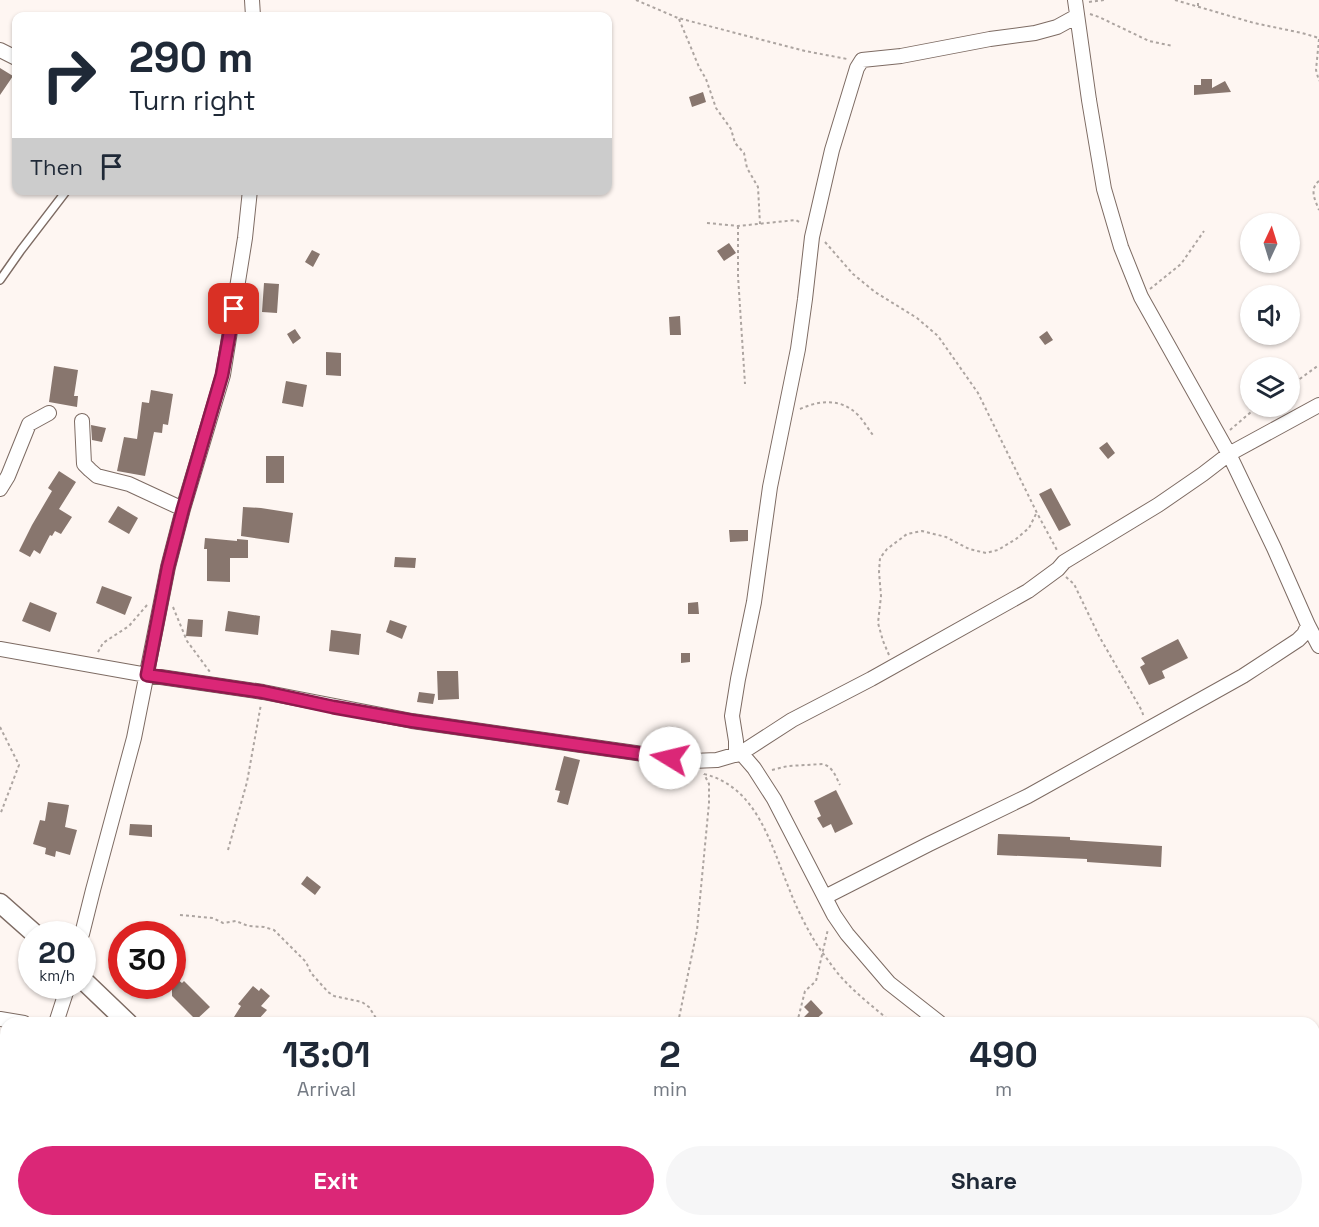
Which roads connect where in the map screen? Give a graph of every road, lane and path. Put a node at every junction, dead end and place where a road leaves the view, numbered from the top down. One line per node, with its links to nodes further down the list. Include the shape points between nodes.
1 (636, 0): 6 (path)
2 (1175, 0): 4 (path)
3 (1198, 0): 4 (path)
4 (1198, 6): 7 (path)
5 (1076, 9): 8 (path, via 1149,41); 9 (street, via 1057,27 1035,33); 21 (street, via 1104,189)
6 (678, 18): 9 (path, via 806,51); 16 (path, via 716,108 744,153 758,187)
7 (1319, 38): 10 (path)
8 (1173, 46)
9 (862, 60): 19 (street, via 850,85)
10 (1319, 81)
11 (1319, 181): 14 (path, via 1313,188)
12 (63, 195): 20 (lane)
13 (249, 195): 34 (street, via 222,375)
14 (1319, 210)
15 (707, 223): 17 (path)
16 (760, 224): 17 (path); 19 (path, via 796,220)
17 (738, 226): 24 (path)
18 (1204, 231): 21 (path, via 1181,264)
19 (813, 233): 29 (street, via 798,349); 35 (path, via 853,274 938,336 978,393)
20 (0, 280)
21 (1141, 297): 31 (street)
22 (1319, 365): 23 (path)
23 (1300, 379)
24 (745, 384)
25 (1319, 405): 32 (street)
26 (49, 413): 33 (street, via 29,423)
27 (1245, 417): 31 (path)
28 (82, 421): 34 (street, via 84,464 90,471)
29 (783, 421): 30 (path, via 799,409 824,401 840,404 858,415); 48 (street, via 732,716)
30 (873, 435)
31 (1221, 438): 32 (street)
32 (1229, 454): 36 (street, via 1158,505); 38 (street)
33 (0, 489)
34 (183, 509): 37 (street)
35 (1036, 513): 36 (path); 42 (path, via 1029,528 1016,539 986,553 922,531 907,534 887,549 880,558 878,623)
36 (1061, 566): 42 (street, via 1028,591); 47 (path, via 1142,711)
37 (164, 587): 41 (path, via 129,626 103,643); 43 (street); 44 (path, via 187,640)
38 (1308, 625): 39 (street); 47 (street, via 1304,634 1289,646 1243,676)
39 (1319, 646)
40 (0, 649): 41 (street)
41 (90, 665): 43 (street)
42 (892, 666): 48 (street)
43 (147, 675): 44 (street); 58 (street)
44 (224, 687): 45 (street)
45 (263, 692): 48 (street, via 412,721 692,761); 52 (path, via 247,782)
46 (0, 727): 51 (path, via 19,765)
47 (1148, 729): 53 (street, via 1028,796)
48 (738, 754): 49 (street)
49 (754, 768): 50 (path, via 823,764 829,766); 53 (street)
50 (840, 785)
51 (0, 815)
52 (228, 850)
53 (825, 897): 56 (street)
54 (0, 903): 57 (main road)
55 (180, 915): 64 (path, via 274,930 306,962 328,992 362,1002)
56 (834, 915): 59 (path); 68 (street, via 889,983)
57 (20, 921)
58 (85, 921)
59 (823, 953): 65 (path, via 790,893 762,822 733,789 704,774 709,784 709,802 697,930); 66 (path, via 816,981 805,991); 67 (path, via 852,989)
60 (96, 992): 63 (main road)
61 (64, 999): 62 (street)
62 (58, 1017)
63 (122, 1017)
64 (375, 1017)
65 (679, 1017)
66 (798, 1017)
67 (885, 1017)
68 (932, 1017)

